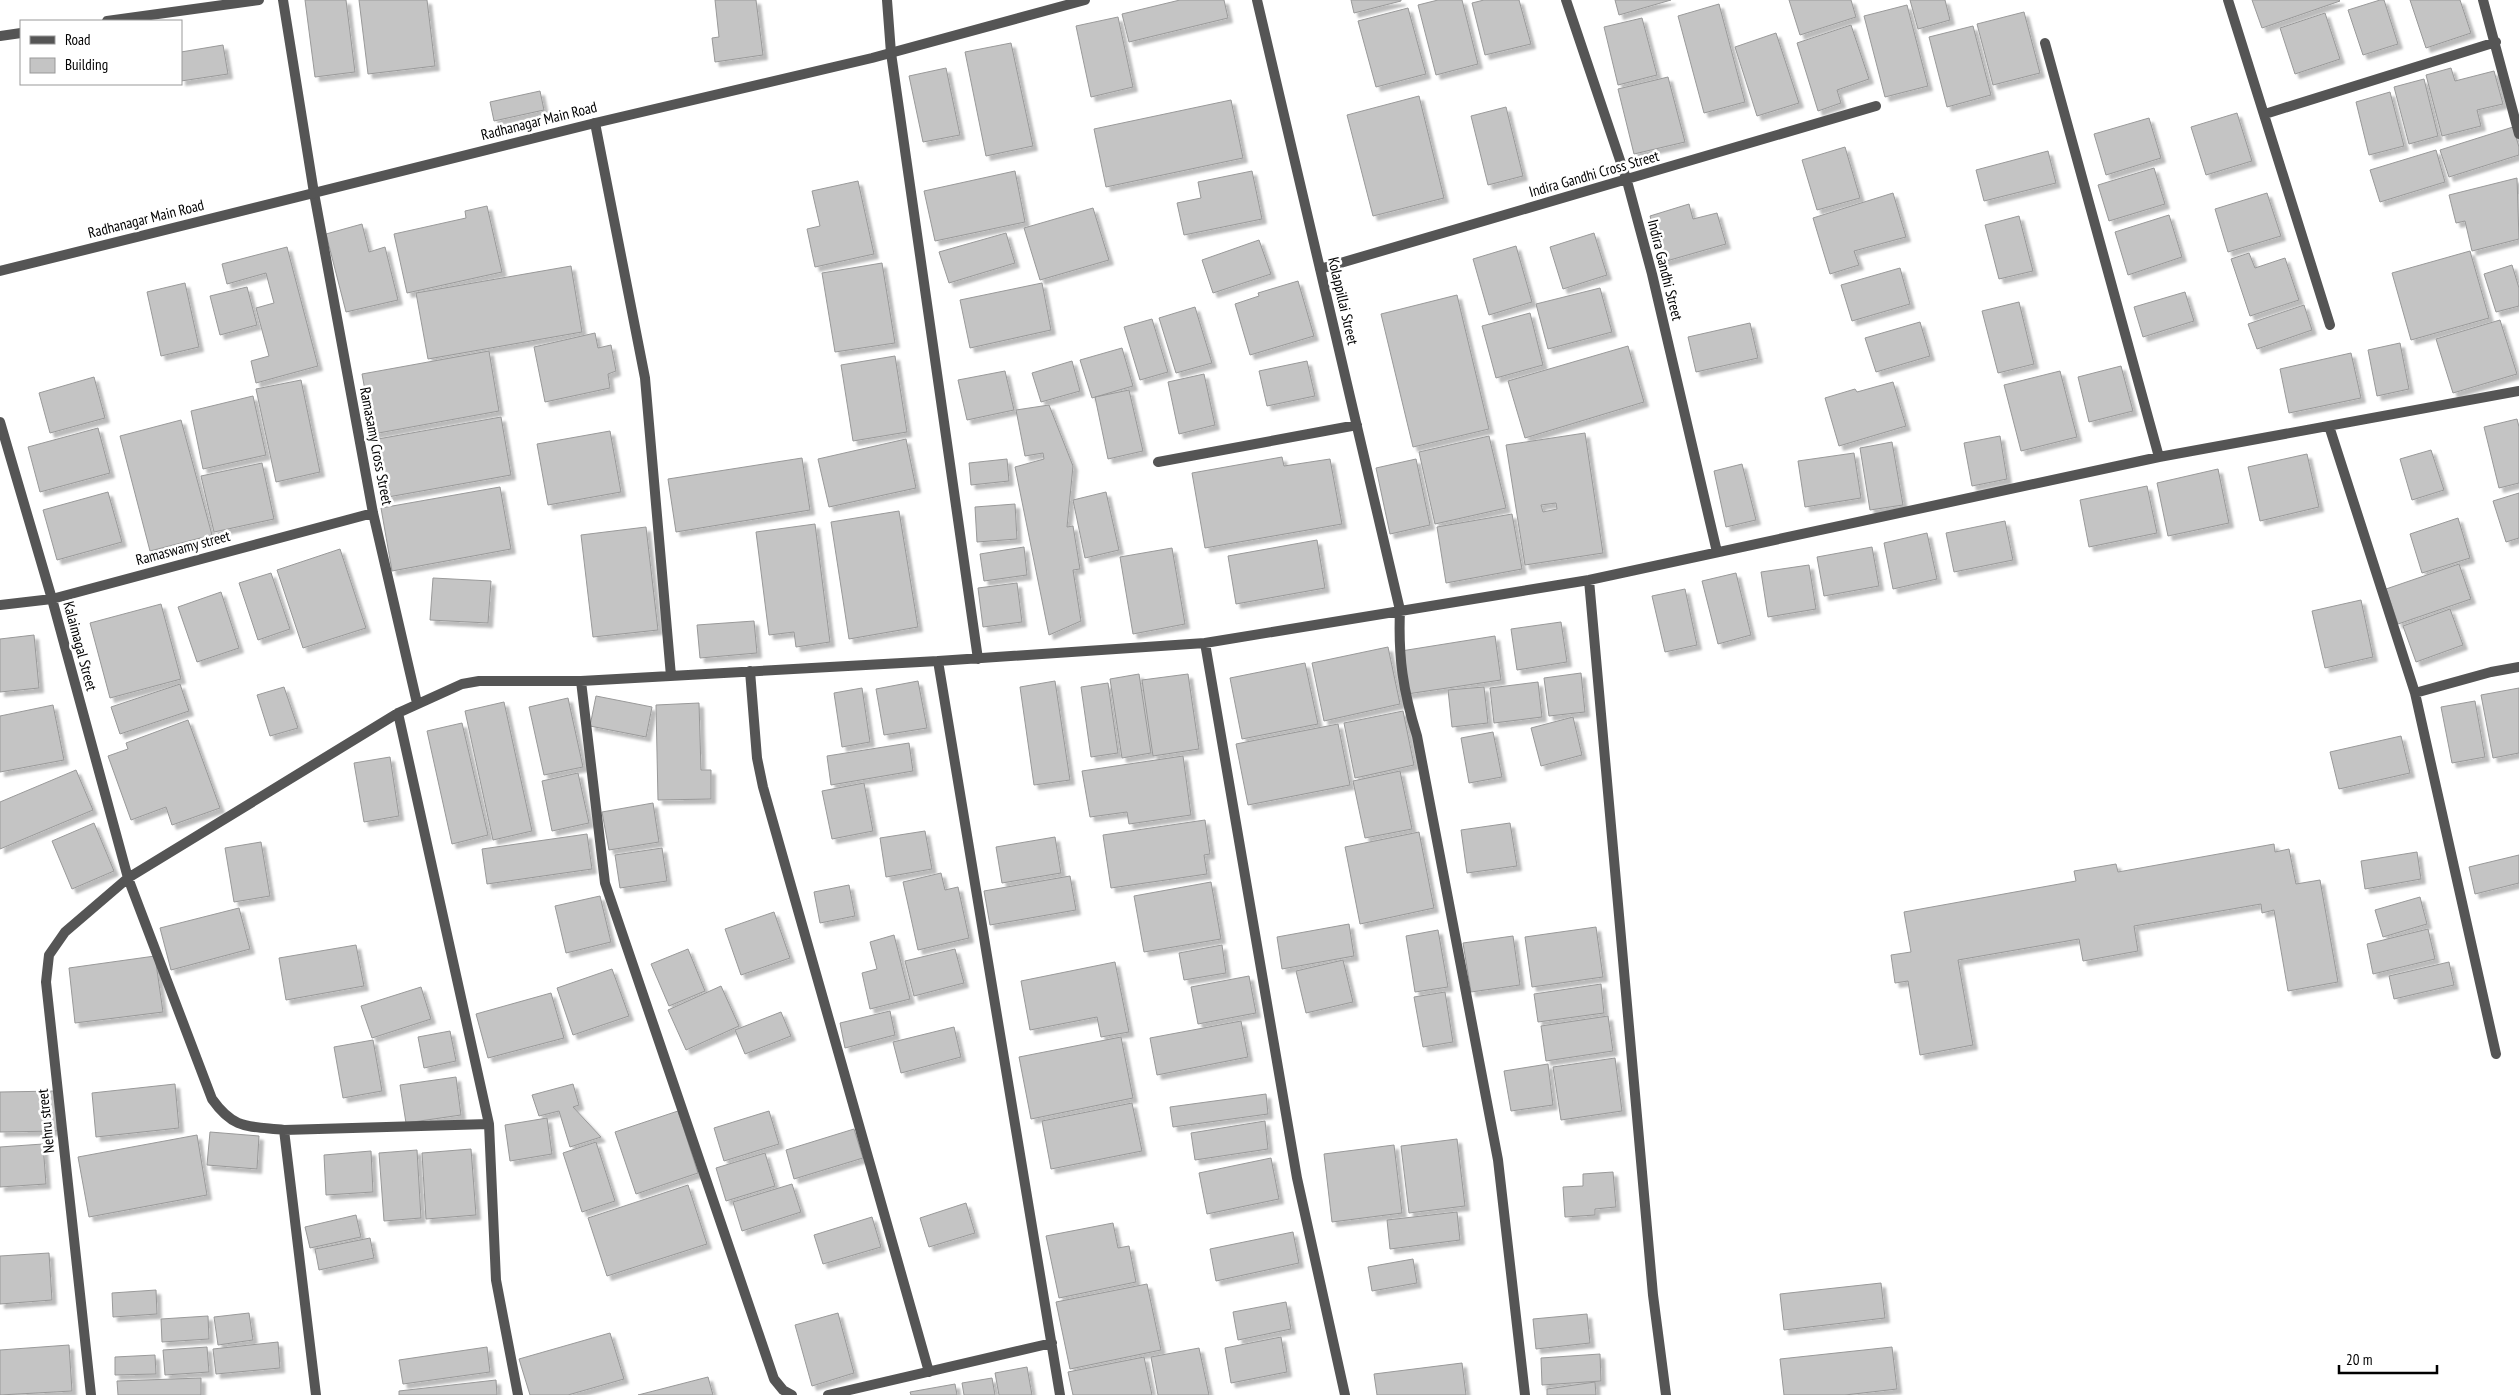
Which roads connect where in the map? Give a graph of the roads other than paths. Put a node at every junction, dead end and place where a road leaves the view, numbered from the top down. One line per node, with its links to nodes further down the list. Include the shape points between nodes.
1 (259, 0): 9 (street)
2 (283, 0): 20 (street, Ramasamy Cross Street)
3 (887, 0): 14 (street)
4 (1085, 0): 14 (street, Radhanagar Main Road)
5 (1257, 0): 21 (street, Kolappillai Street)
6 (1566, 0): 19 (street, Indira Gandhi Street)
7 (2228, 0): 16 (street)
8 (2483, 0): 12 (street)
9 (114, 20)
10 (20, 33): 11 (street)
11 (0, 36)
12 (2496, 42): 16 (street); 18 (street)
13 (2045, 43): 28 (street)
14 (891, 52): 17 (street, Radhanagar Main Road); 37 (street)
15 (1876, 106): 19 (street, Indira Gandhi Cross Street)
16 (2265, 114): 23 (street)
17 (595, 123): 20 (street, Radhanagar Main Road); 41 (street, via 645,378)
18 (2519, 134)
19 (1627, 181): 21 (street, Indira Gandhi Cross Street); 31 (street, Indira Gandhi Street)
20 (314, 193): 22 (street, Radhanagar Main Road); 30 (street, Ramasamy Cross Street)
21 (1320, 269): 26 (street, Kolappillai Street)
22 (0, 271)
23 (2330, 325)
24 (2519, 391): 27 (street, Nehru street)
25 (0, 422): 33 (street, Kalaimagal Street)
26 (1357, 425): 29 (street); 35 (street, Kolappillai Street)
27 (2329, 426): 28 (street, Nehru street); 43 (street)
28 (2159, 457): 31 (street, Nehru street)
29 (1158, 462)
30 (373, 513): 33 (street, Ramaswamy street); 44 (street, Ramasamy Cross Street)
31 (1717, 552): 32 (street, Nehru street)
32 (1589, 580): 35 (street, Nehru street); 60 (street, via 1651,1275)
33 (52, 599): 34 (street, Ramaswamy street); 46 (street, Kalaimagal Street)
34 (0, 605)
35 (1400, 610): 36 (street, Nehru street); 59 (street, Kolappillai Street, via 1398,645 1405,698 1417,736 1498,1160)
36 (1205, 643): 37 (street, Nehru street); 58 (street, via 1297,1178)
37 (978, 659): 38 (street, Nehru street)
38 (938, 661): 40 (street, Nehru street); 50 (street)
39 (2519, 667): 43 (street)
40 (750, 671): 41 (street, Nehru street); 51 (street, via 757,758 763,787)
41 (671, 676): 42 (street, Nehru street)
42 (581, 681): 44 (street, Nehru street, via 479,681 462,684); 52 (street, via 605,883 774,1379)
43 (2415, 693): 47 (street)
44 (417, 703): 45 (street, Nehru street)
45 (398, 713): 46 (street, Nehru street); 48 (street)
46 (128, 878): 49 (street, Kalaimagal Street, via 212,1099 224,1115 240,1125); 53 (street, Nehru street, via 64,932 49,955 46,982)
47 (2496, 1054)
48 (489, 1124): 49 (street, Kalaimagal Street); 55 (street, via 496,1280)
49 (284, 1130): 54 (street)
50 (1052, 1343): 51 (street); 57 (street)
51 (929, 1372): 56 (street)
52 (786, 1393)
53 (91, 1395)
54 (316, 1395)
55 (518, 1395)
56 (828, 1395)
57 (1060, 1395)
58 (1345, 1395)
59 (1525, 1395)
60 (1666, 1395)

